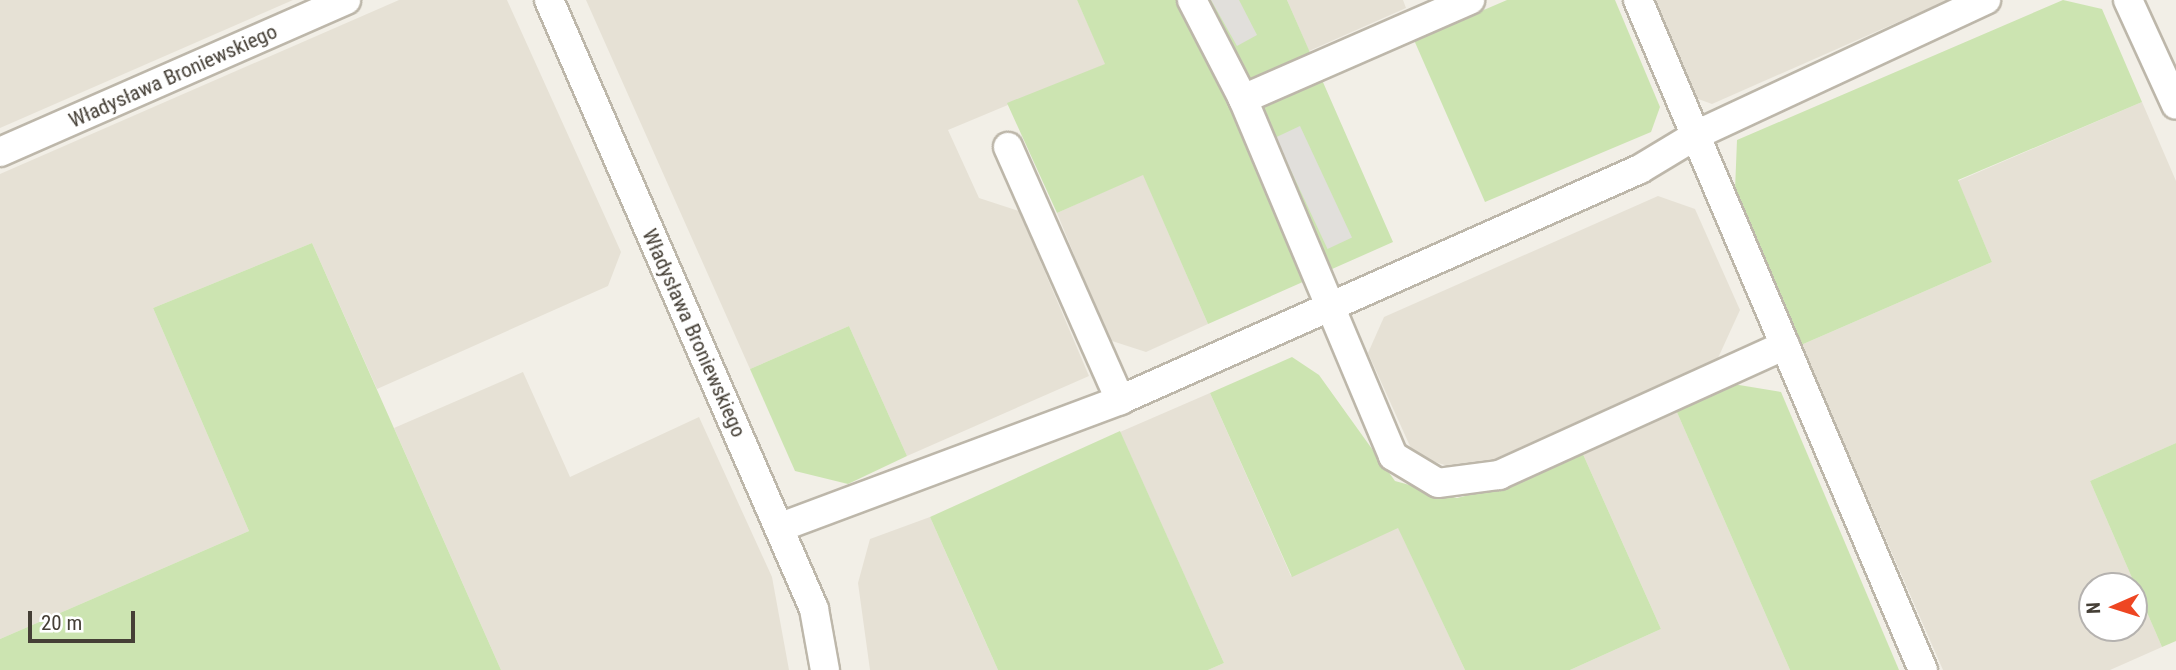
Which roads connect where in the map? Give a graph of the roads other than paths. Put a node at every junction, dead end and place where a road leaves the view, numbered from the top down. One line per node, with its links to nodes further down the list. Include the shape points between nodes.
1 (346, 0): 12 (street, Władysława Broniewskiego)
2 (549, 0): 16 (street, Władysława Broniewskiego)
3 (1192, 0): 8 (street)
4 (1470, 0): 8 (street)
5 (1638, 0): 10 (street)
6 (1986, 0): 10 (street)
7 (2128, 0): 9 (street)
8 (1243, 99): 13 (street)
9 (2176, 105)
10 (1698, 134): 13 (street, via 1640,169); 14 (street)
11 (1008, 148): 15 (street)
12 (0, 152)
13 (1328, 305): 14 (street, via 1393,456 1438,482 1499,475); 15 (street)
14 (1785, 345): 18 (street)
15 (1120, 400): 16 (street)
16 (781, 527): 17 (street, Władysława Broniewskiego, via 814,609)
17 (825, 670)
18 (1923, 670)

